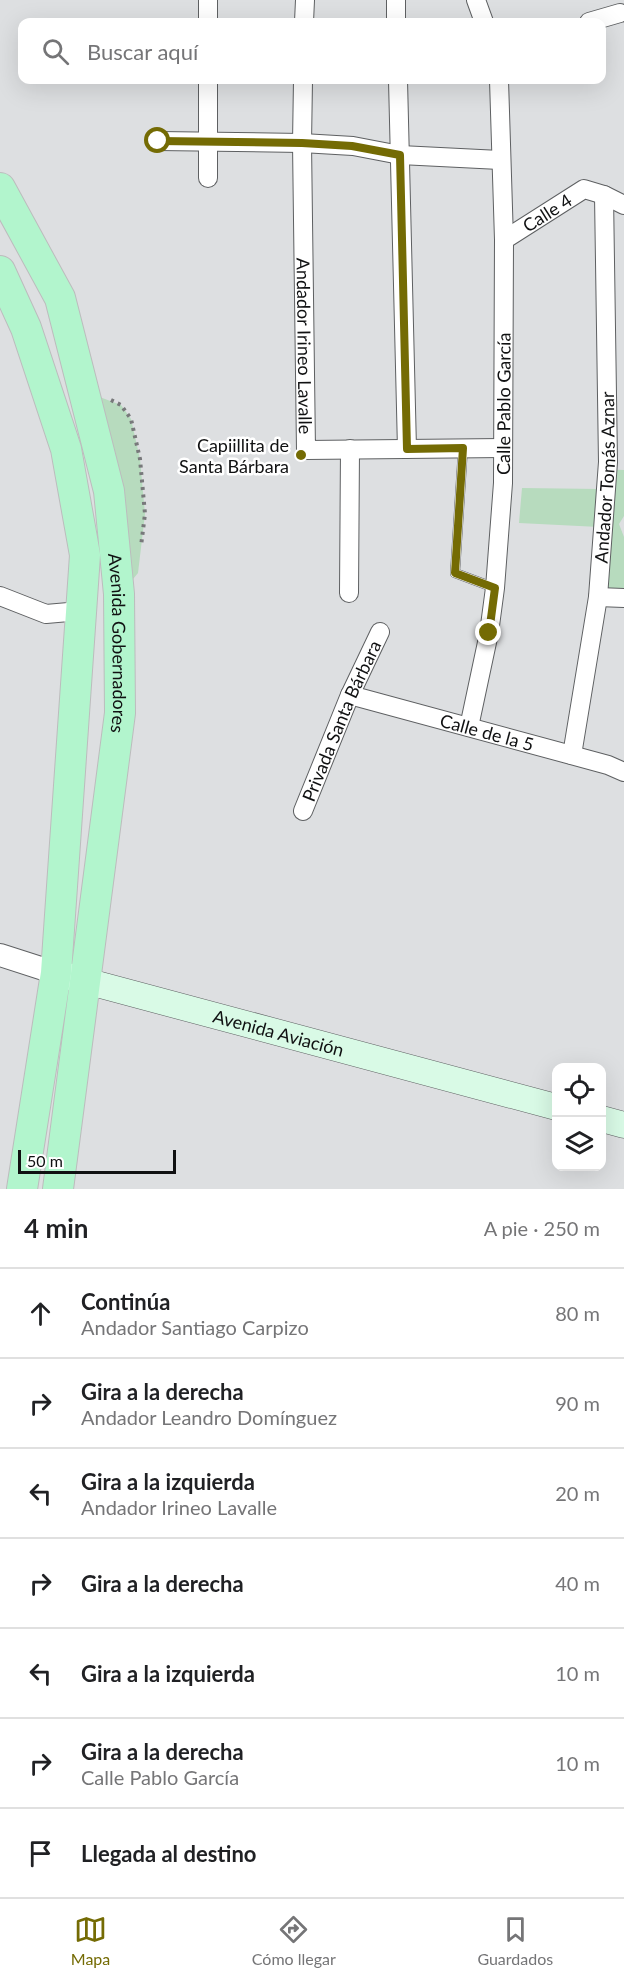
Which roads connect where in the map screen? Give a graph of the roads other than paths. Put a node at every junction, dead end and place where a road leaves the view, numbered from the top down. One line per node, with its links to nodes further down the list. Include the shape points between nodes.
1 (208, 0): 6 (street)
2 (305, 0): 7 (street)
3 (396, 0): 8 (street)
4 (476, 0): 9 (street)
5 (620, 13): 10 (street)
6 (208, 18)
7 (304, 18)
8 (396, 18)
9 (483, 18)
10 (603, 18)
11 (208, 84): 16 (street)
12 (303, 84): 17 (street, Andador Irineo Lavalle)
13 (398, 84): 18 (street)
14 (499, 84): 19 (street, Calle Pablo García)
15 (158, 141): 16 (street)
16 (208, 142): 17 (street); 20 (street)
17 (302, 143): 18 (street, via 352,146); 28 (street, Andador Irineo Lavalle, via 306,450)
18 (400, 155): 19 (street); 29 (street)
19 (500, 160): 24 (street, Calle Pablo García)
20 (208, 178)
21 (0, 188): 44 (main road, Avenida Gobernadores, via 60,298 109,490 119,594 120,713)
22 (604, 195): 23 (street, Calle 4); 24 (street, Calle 4, via 584,189); 33 (street, Andador Tomás Aznar, via 608,462)
23 (624, 205)
24 (504, 240): 26 (street, Calle Pablo García)
25 (0, 271): 35 (main road, Avenida Gobernadores, via 26,328 66,449 85,555)
26 (503, 447): 27 (street, Andador Irineo Lavalle); 30 (street, Calle Pablo García)
27 (463, 448): 29 (street, Andador Irineo Lavalle); 30 (lane, via 455,573)
28 (350, 449): 29 (street, Andador Irineo Lavalle); 31 (street)
29 (407, 449)
30 (495, 588): 38 (street, Calle Pablo García)
31 (349, 592)
32 (0, 596): 35 (street, via 46,614)
33 (598, 597): 34 (street); 39 (street, Andador Tomás Aznar)
34 (624, 598)
35 (80, 611): 43 (main road, Avenida Gobernadores)
36 (380, 632): 37 (street, Privada Santa Bárbara)
37 (350, 695): 38 (street, Calle de la 5); 41 (street, Privada Santa Bárbara)
38 (469, 727): 39 (street, Calle de la 5)
39 (572, 755): 40 (street, Calle de la 5)
40 (624, 772)
41 (303, 811)
42 (0, 955): 43 (street, Avenida Aviación)
43 (56, 973): 44 (main road, Avenida Aviación); 48 (main road, Avenida Gobernadores)
44 (86, 982): 45 (main road, Avenida Aviación); 49 (main road, Avenida Gobernadores)
45 (552, 1106)
46 (606, 1120): 47 (main road)
47 (624, 1125)
48 (22, 1189)
49 (58, 1189)

